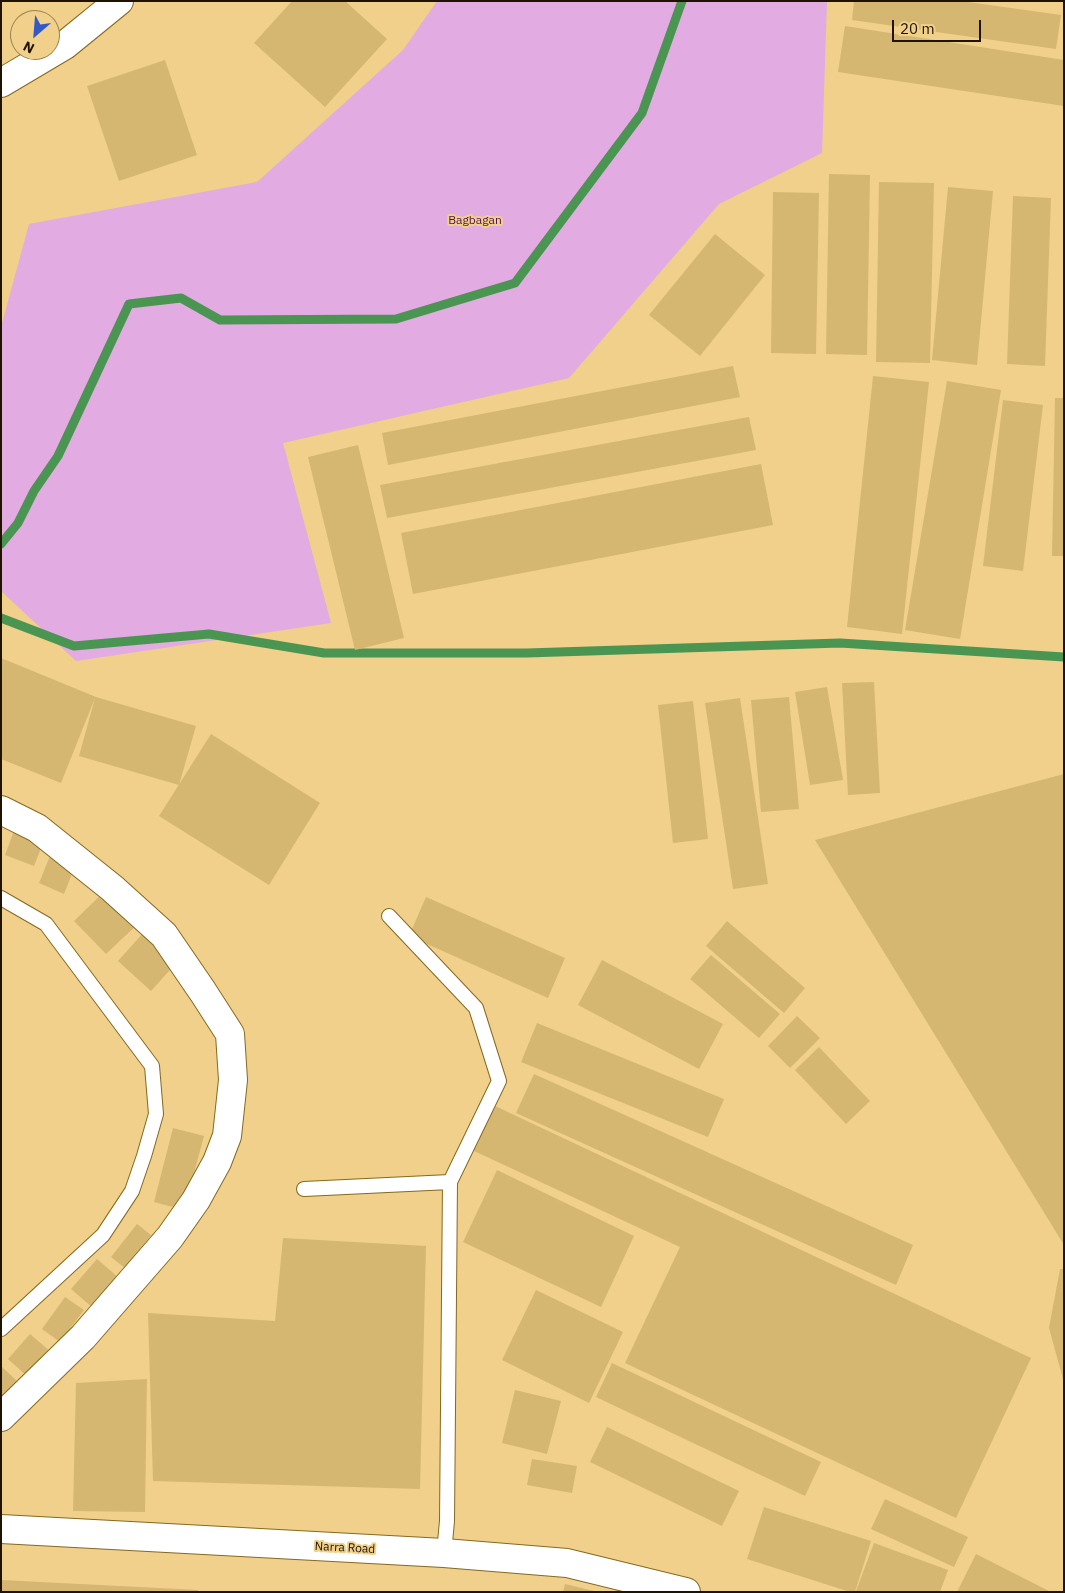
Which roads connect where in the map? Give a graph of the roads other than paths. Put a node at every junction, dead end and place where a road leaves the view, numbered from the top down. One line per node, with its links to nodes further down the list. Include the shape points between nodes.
1 (119, 1): 2 (street, via 65,45)
2 (1, 83)
3 (1, 810): 9 (street, via 44,834 112,888 164,936 230,1034 233,1080 228,1136 196,1200 170,1237 83,1337)
4 (1, 898): 8 (lane, via 46,924 152,1066 156,1114 132,1191 103,1235)
5 (390, 916): 6 (lane, via 476,1008 499,1081)
6 (450, 1182): 7 (lane); 11 (lane)
7 (304, 1189)
8 (1, 1328)
9 (1, 1417)
10 (1, 1529): 11 (street, Narra Road)
11 (444, 1554): 12 (street, Narra Road, via 567,1563)
12 (686, 1592)

